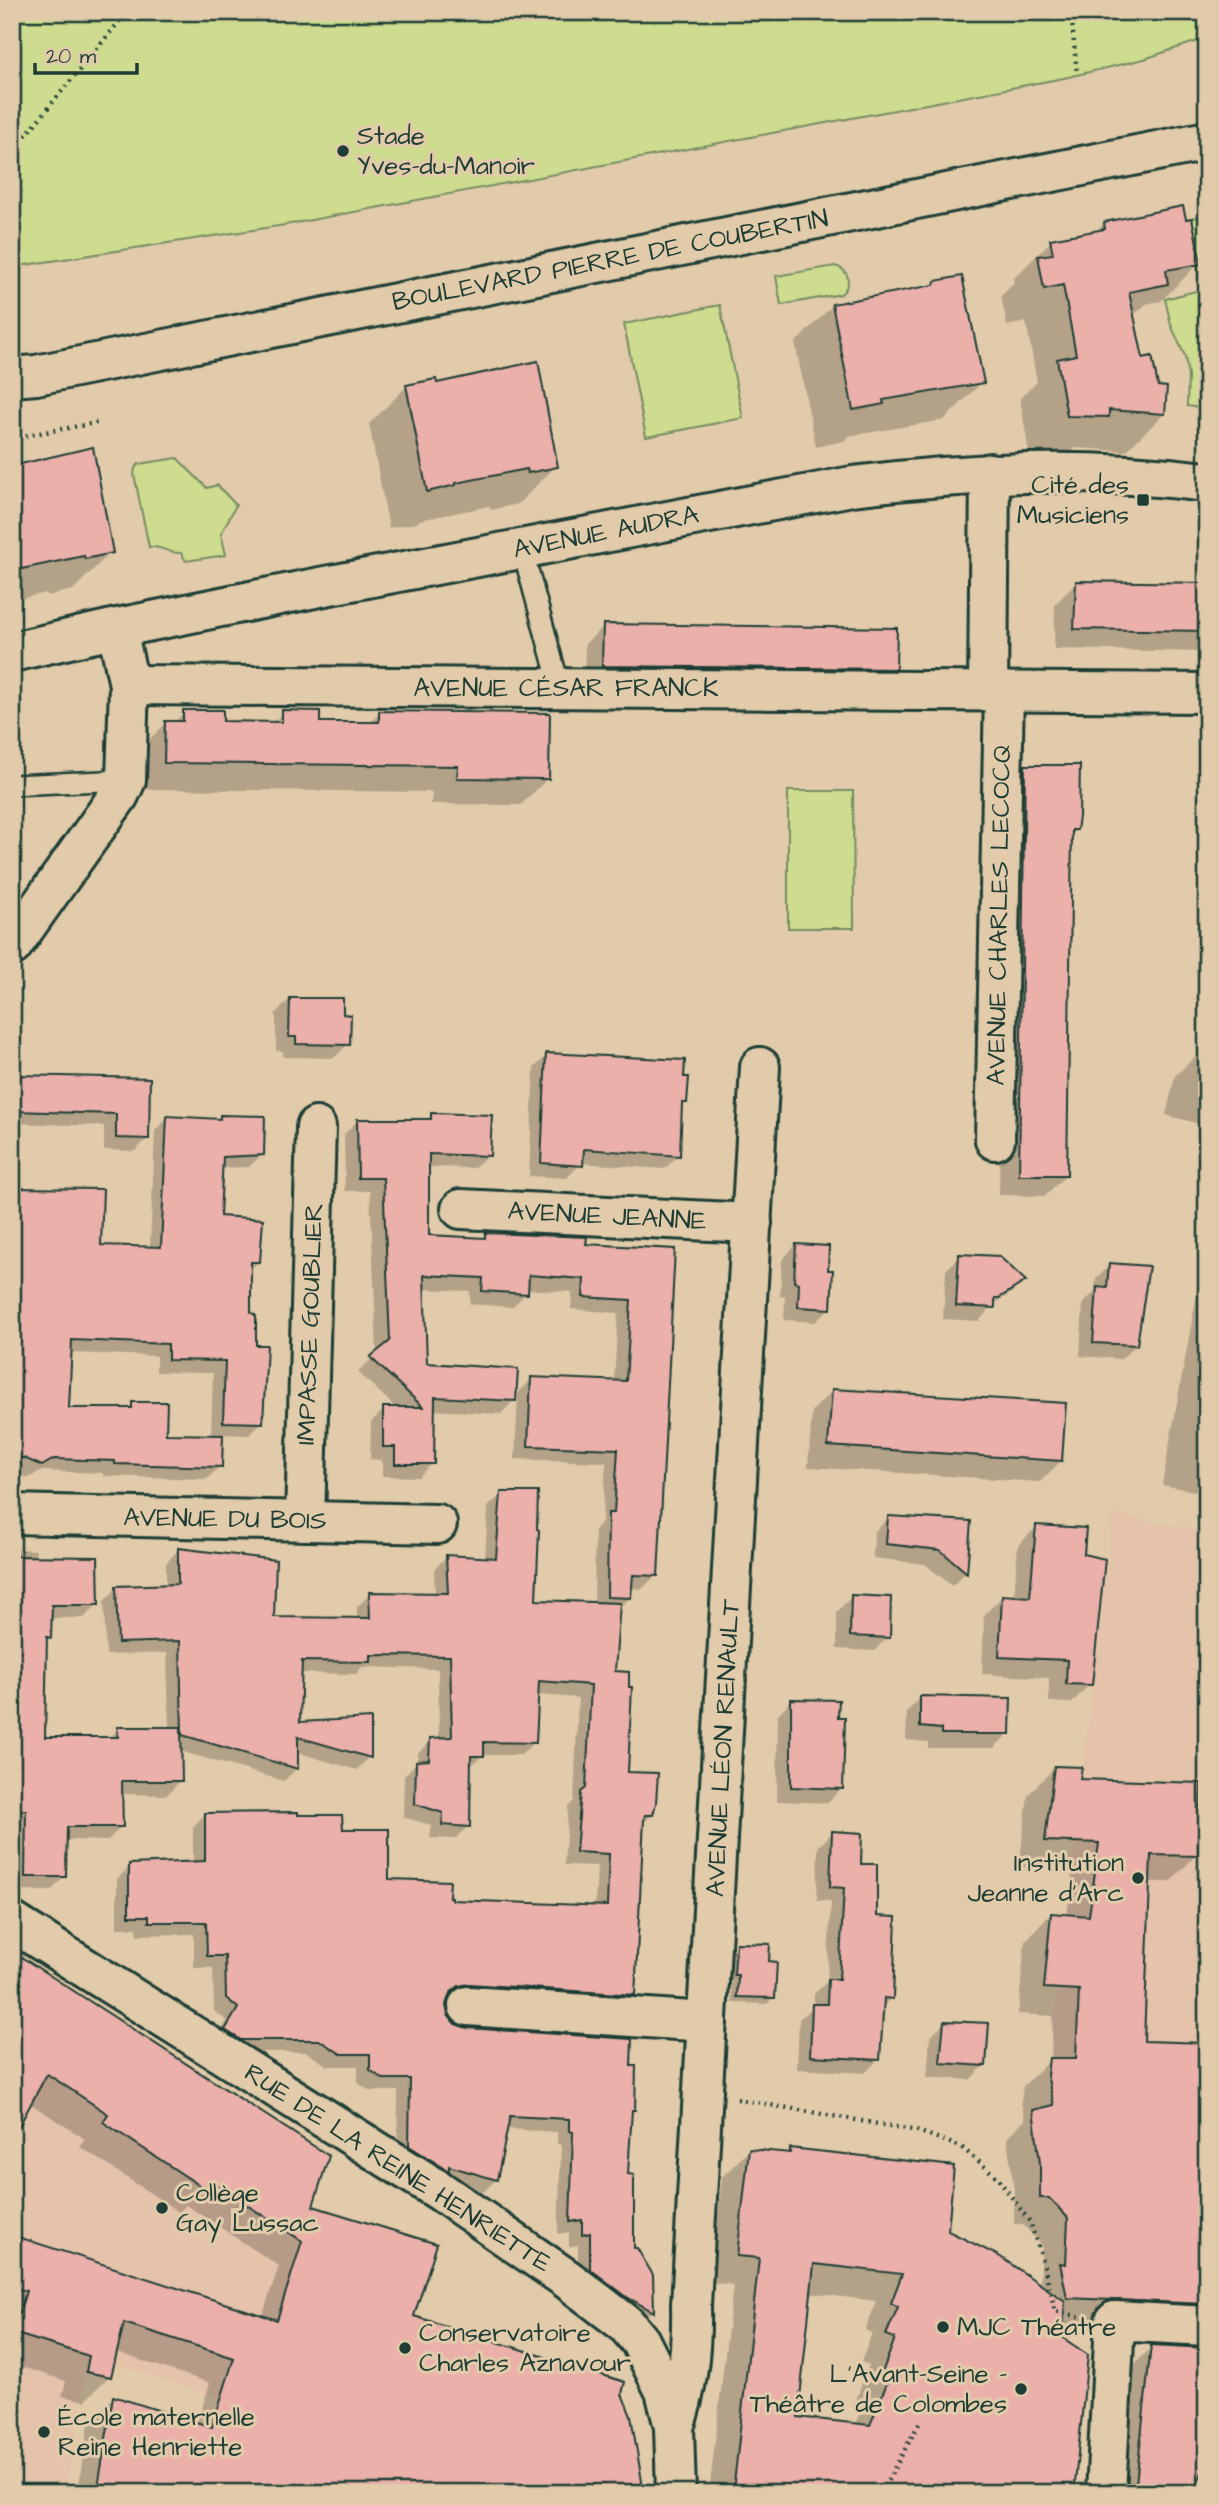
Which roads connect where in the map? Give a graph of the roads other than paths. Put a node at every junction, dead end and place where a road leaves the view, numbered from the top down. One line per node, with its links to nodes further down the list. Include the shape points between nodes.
1 (1207, 141): 2 (street, BOULEVARD PIERRE DE COUBERTIN)
2 (12, 377)
3 (990, 474): 4 (street, AVENUE AUDRA, via 1079,473); 5 (street, AVENUE AUDRA, via 852,486); 10 (street, AVENUE CHARLES LECOCQ)
4 (1207, 482)
5 (522, 548): 6 (street, AVENUE AUDRA); 9 (lane)
6 (117, 628): 7 (street, AVENUE AUDRA); 8 (street)
7 (12, 652)
8 (129, 685): 9 (street, AVENUE CÉSAR FRANCK); 12 (street)
9 (560, 688): 10 (street, AVENUE CÉSAR FRANCK)
10 (996, 691): 11 (street, AVENUE CÉSAR FRANCK); 19 (street, AVENUE CHARLES LECOCQ)
11 (1207, 693)
12 (126, 780): 13 (lane); 15 (street)
13 (12, 785)
14 (12, 891): 15 (street)
15 (50, 892): 16 (street)
16 (12, 946)
17 (760, 1067): 21 (street, AVENUE LÉON RENAULT)
18 (316, 1127): 23 (street, IMPASSE GOUBLIER)
19 (995, 1140)
20 (461, 1209): 21 (street, AVENUE JEANNE)
21 (752, 1223): 27 (street, AVENUE LÉON RENAULT)
22 (12, 1514): 23 (street, AVENUE DU BOIS)
23 (305, 1521): 24 (street, AVENUE DU BOIS)
24 (437, 1524)
25 (12, 1923): 30 (street, RUE DE LA REINE HENRIETTE, via 440,2191 567,2279 626,2324)
26 (468, 2006): 27 (street)
27 (707, 2022): 28 (street, AVENUE LÉON RENAULT)
28 (691, 2305): 30 (street, via 680,2339 662,2346); 31 (street, AVENUE LÉON RENAULT, via 684,2397)
29 (1207, 2326): 33 (street, via 1115,2321)
30 (640, 2341): 31 (street, RUE DE LA REINE HENRIETTE, via 665,2391)
31 (674, 2427): 32 (street, RUE DE LA REINE HENRIETTE)
32 (676, 2493)
33 (1105, 2493)

